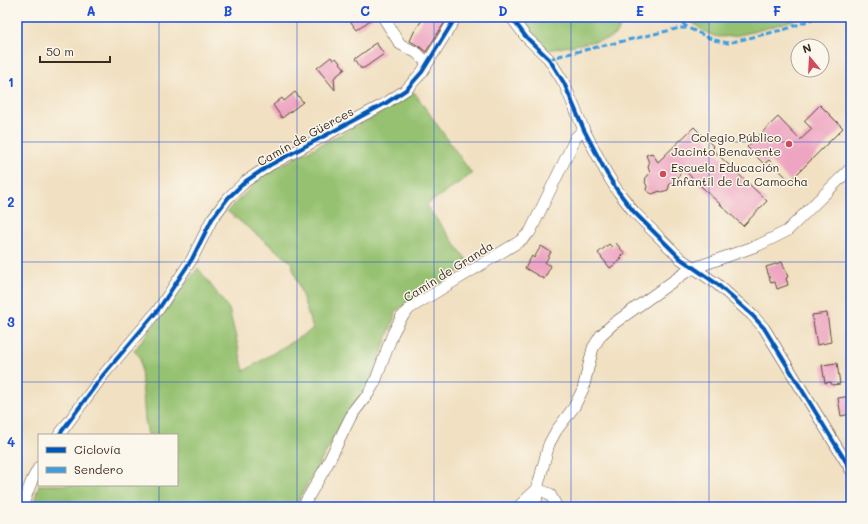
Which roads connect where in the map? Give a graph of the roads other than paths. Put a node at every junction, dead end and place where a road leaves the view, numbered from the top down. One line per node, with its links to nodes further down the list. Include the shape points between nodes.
1 (383, 17): 4 (street, via 400,44 417,53)
2 (456, 17): 4 (street, Camín de Güerces)
3 (511, 17): 5 (street, via 526,37 549,59 564,83)
4 (427, 63): 8 (street, Camín de Güerces, via 407,89 386,103 270,165 246,181 228,198 212,219 192,259 158,310 104,374)
5 (584, 130): 7 (street, via 607,174 634,212 663,242); 13 (street, Camín de Granda, via 576,137 530,232 520,241 410,308 401,318 376,382 351,416)
6 (851, 168): 7 (street, via 787,231 759,245)
7 (694, 268): 10 (street, via 717,284 764,328); 11 (street, via 601,334 593,348 583,389 549,444)
8 (61, 434)
9 (38, 469): 12 (street)
10 (851, 470)
11 (537, 489): 14 (street); 15 (street); 16 (street, via 550,494)
12 (22, 507)
13 (304, 507)
14 (518, 507)
15 (536, 507)
16 (557, 507)

